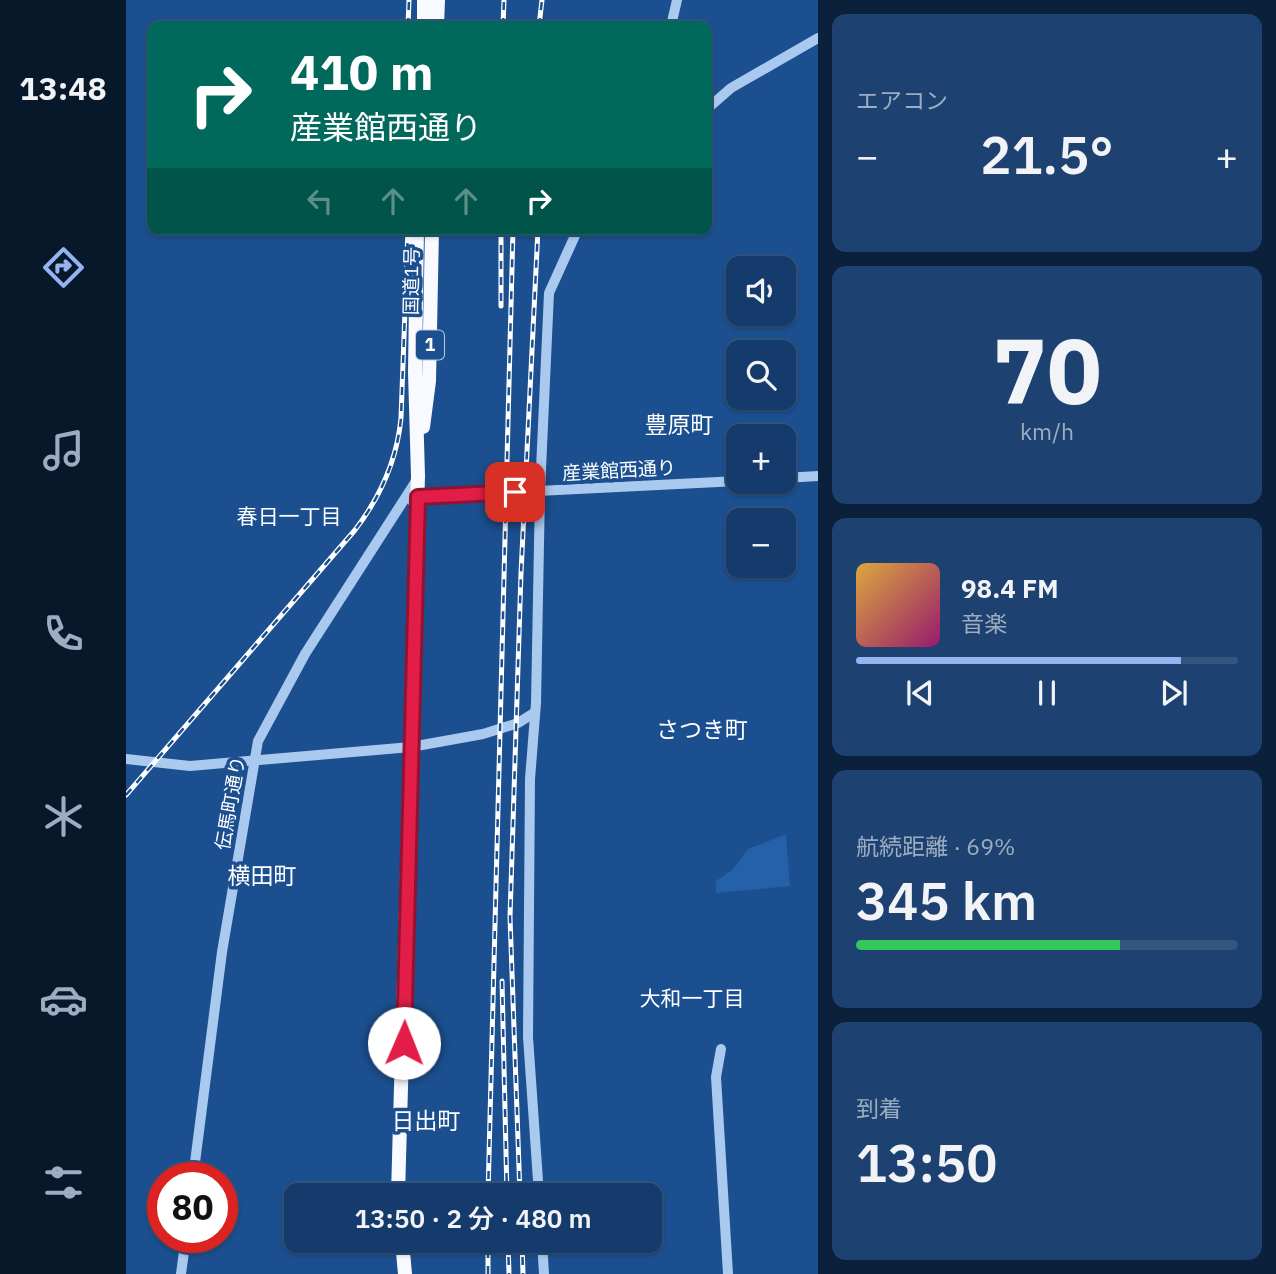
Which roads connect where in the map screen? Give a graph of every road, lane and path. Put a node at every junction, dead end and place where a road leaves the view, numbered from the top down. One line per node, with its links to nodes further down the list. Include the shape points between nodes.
1 (424, 0): 4 (highway)
2 (438, 0): 5 (highway)
3 (677, 0): 6 (street)
4 (424, 21)
5 (437, 21)
6 (672, 21)
7 (817, 38): 8 (street, via 731,88)
8 (712, 105)
9 (417, 235): 12 (highway, 国道1号 / 1)
10 (432, 235): 12 (highway, 国道1号 / 1, via 429,381)
11 (575, 235): 17 (street, via 548,302)
12 (419, 459): 13 (highway, 国道1号 / 1)
13 (418, 476): 18 (highway, 国道1号 / 1); 19 (street, 伝馬町通り)
14 (817, 476): 15 (street)
15 (796, 477)
16 (726, 482): 17 (street, 産業館西通り)
17 (540, 491): 18 (street, 産業館西通り); 20 (street)
18 (418, 497): 19 (street); 21 (highway, 国道1号 / 1)
19 (379, 536): 23 (street, 伝馬町通り, via 305,654 258,741)
20 (534, 713): 21 (street, via 483,734); 27 (street, via 528,1037)
21 (411, 747): 23 (street); 26 (highway, 国道1号 / 1)
22 (126, 759): 23 (street, via 190,766)
23 (256, 759): 25 (street, 伝馬町通り, via 222,952)
24 (721, 1049): 34 (street, via 716,1077)
25 (195, 1162)
26 (398, 1183)
27 (538, 1183)
28 (184, 1253): 31 (street)
29 (403, 1253): 32 (highway)
30 (543, 1253): 33 (street)
31 (181, 1274)
32 (405, 1274)
33 (544, 1274)
34 (728, 1274)

